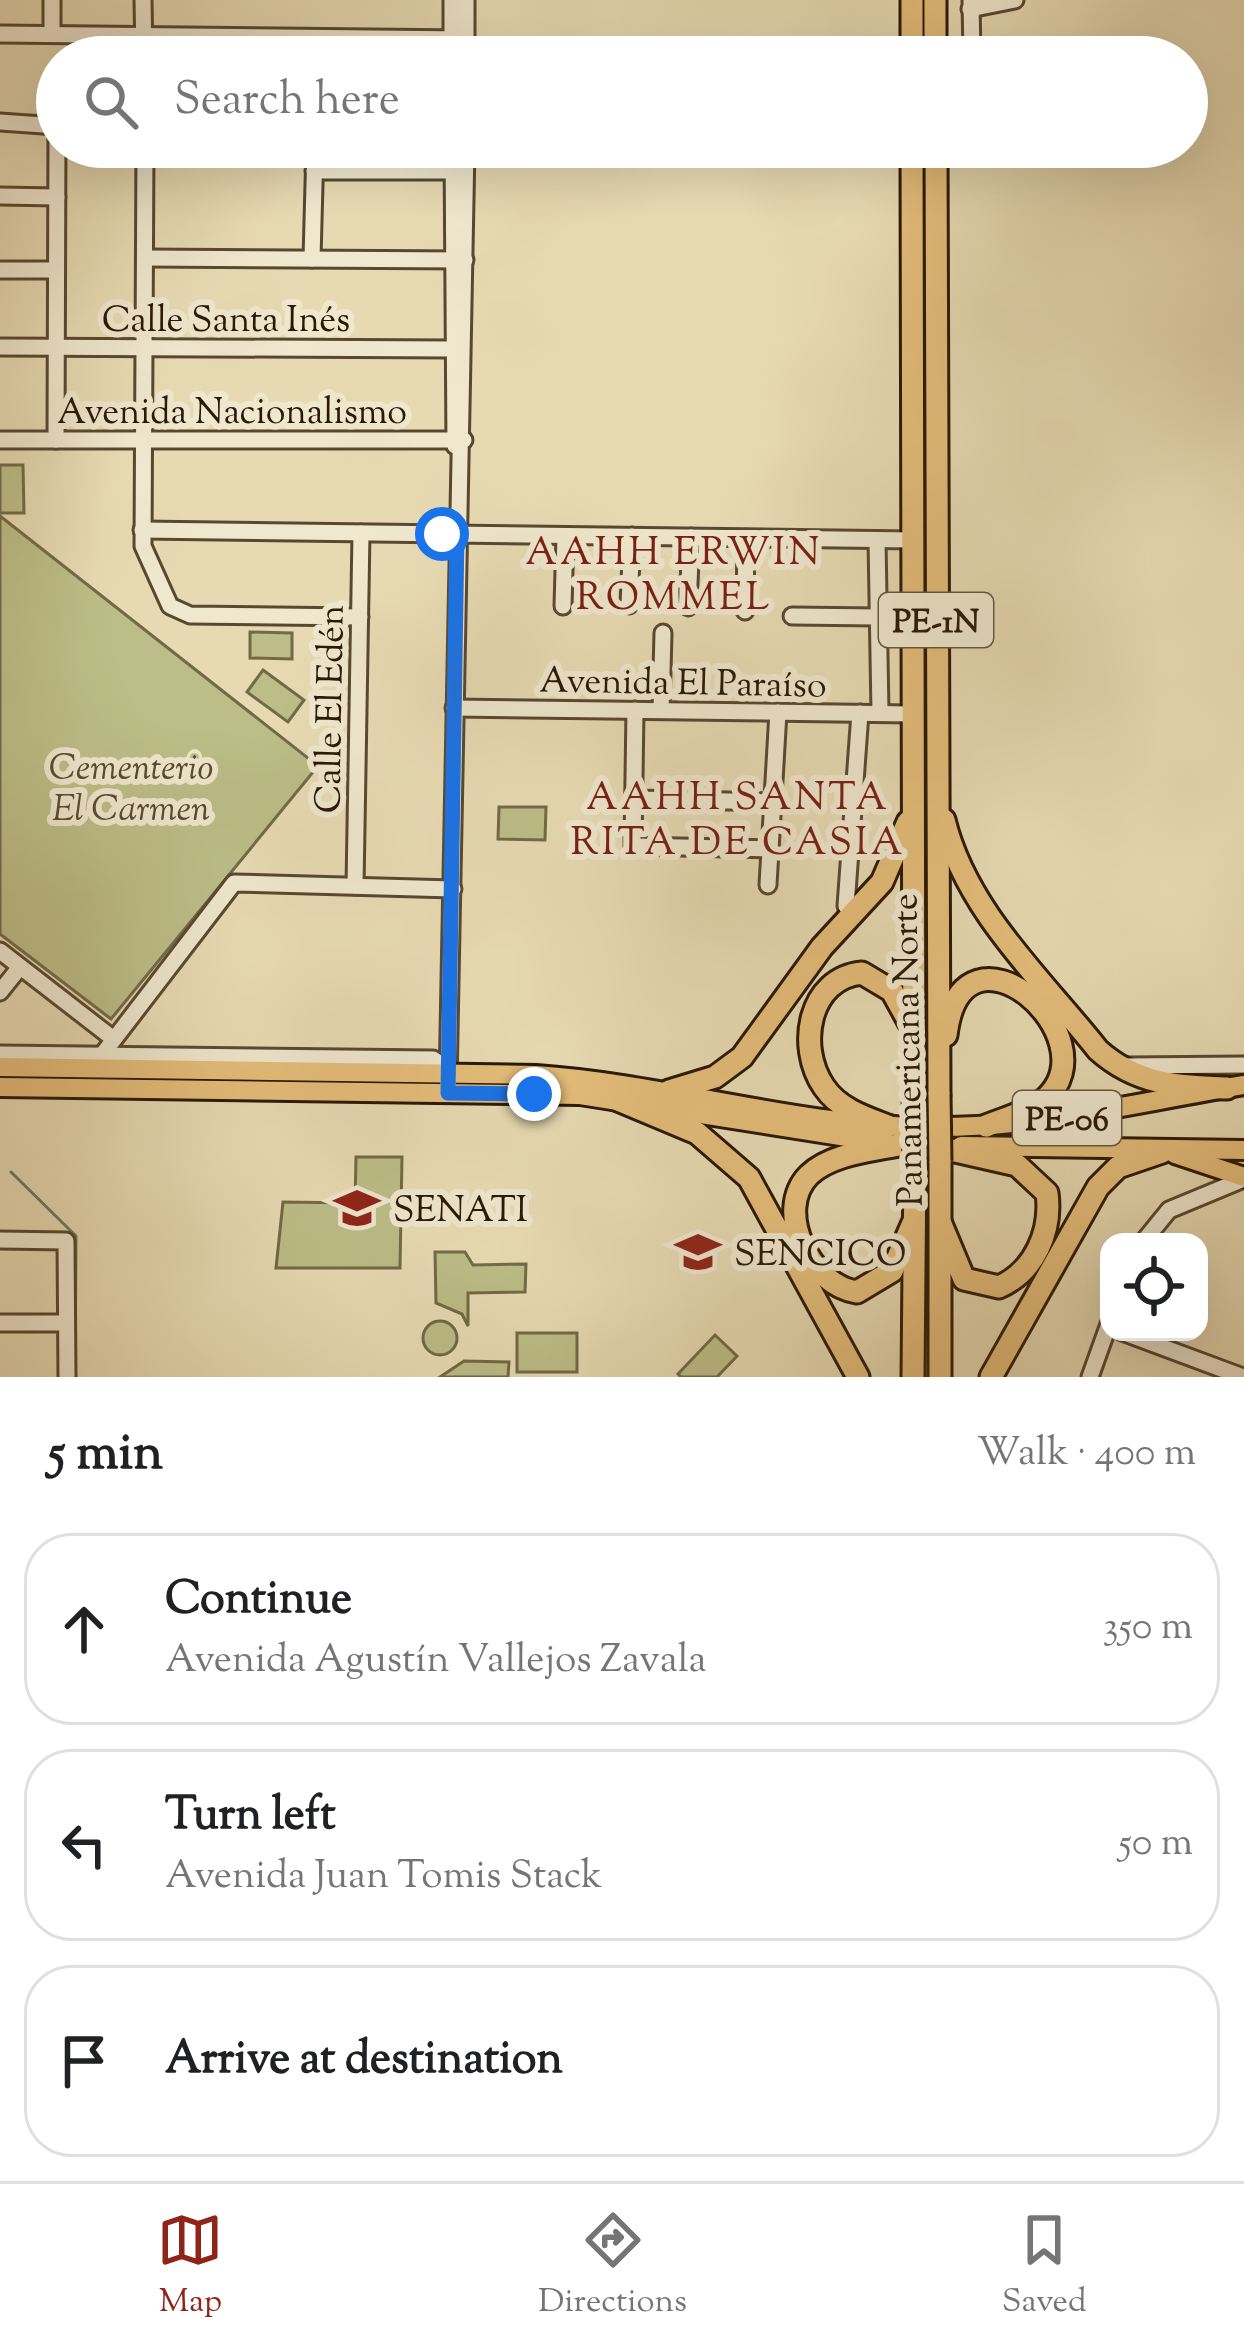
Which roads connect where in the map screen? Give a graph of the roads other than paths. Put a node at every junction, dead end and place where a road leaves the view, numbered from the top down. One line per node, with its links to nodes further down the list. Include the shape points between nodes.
1 (52, 0): 10 (street)
2 (143, 0): 11 (street)
3 (452, 0): 13 (street)
4 (466, 0): 14 (street)
5 (911, 0): 15 (highway)
6 (934, 0): 16 (highway)
7 (1015, 0): 8 (street)
8 (970, 4): 17 (street)
9 (0, 34): 10 (street)
10 (52, 34): 11 (street)
11 (144, 35): 12 (street)
12 (202, 36)
13 (457, 36)
14 (461, 36)
15 (912, 36)
16 (935, 36)
17 (971, 36)
18 (0, 122): 19 (street)
19 (36, 125)
20 (57, 168): 30 (street)
21 (145, 168): 31 (street)
22 (314, 168): 27 (street)
23 (453, 168): 28 (street)
24 (465, 168): 33 (street)
25 (912, 168): 52 (highway, Panamericana Norte / PE-1N)
26 (936, 168): 68 (highway, Panamericana Norte / PE-1N)
27 (314, 171): 28 (street); 32 (street)
28 (453, 171): 33 (street)
29 (0, 196): 30 (street)
30 (57, 197): 35 (street)
31 (145, 258): 32 (street); 38 (street)
32 (313, 259): 33 (street)
33 (459, 260): 39 (street); 43 (street)
34 (0, 270): 35 (street)
35 (56, 270): 37 (street)
36 (0, 347): 37 (street, Calle Santa Inés)
37 (56, 348): 38 (street, Calle Santa Inés); 41 (street)
38 (144, 348): 39 (street, Calle Santa Inés); 42 (street)
39 (453, 349): 43 (street)
40 (0, 440): 41 (street, Avenida Nacionalismo)
41 (56, 440): 42 (street, Avenida Nacionalismo)
42 (143, 440): 43 (street, Avenida Nacionalismo); 44 (street)
43 (458, 445): 46 (street)
44 (142, 530): 45 (street); 57 (street, via 164,595 180,612)
45 (362, 533): 46 (street); 57 (street, Calle El Edén)
46 (457, 534): 47 (street); 61 (street)
47 (566, 536): 48 (street); 54 (street)
48 (632, 536): 49 (street); 53 (street)
49 (691, 537): 50 (street); 55 (street)
50 (746, 538): 51 (street); 56 (street)
51 (877, 540): 52 (street); 59 (street)
52 (913, 540): 67 (highway, Panamericana Norte / PE-1N)
53 (629, 605)
54 (563, 606)
55 (688, 607)
56 (745, 611)
57 (360, 616): 74 (street, Calle El Edén)
58 (792, 616): 59 (street)
59 (878, 617): 66 (street)
60 (663, 633): 63 (street)
61 (454, 708): 62 (street, Avenida El Paraíso); 75 (street)
62 (635, 710): 63 (street, Avenida El Paraíso); 69 (street)
63 (661, 710): 64 (street, Avenida El Paraíso)
64 (778, 712): 65 (street, Avenida El Paraíso); 70 (street)
65 (860, 713): 66 (street, Avenida El Paraíso); 76 (street)
66 (880, 713): 67 (street, Avenida El Paraíso)
67 (912, 714): 71 (highway, Panamericana Norte / PE-1N)
68 (937, 788): 84 (highway, Panamericana Norte / PE-1N); 87 (highway, via 955,857 979,902 1117,1066)
69 (634, 800): 70 (street); 72 (street, via 633,846)
70 (773, 802): 72 (street)
71 (913, 811): 80 (highway, Panamericana Norte / PE-1N); 88 (highway, via 882,882 822,947 742,1057 715,1077)
72 (770, 849): 73 (street)
73 (768, 885)
74 (355, 886): 75 (street); 81 (street, via 234,883)
75 (453, 889): 86 (street)
76 (846, 906)
77 (0, 951): 78 (street)
78 (20, 967): 79 (street); 81 (street)
79 (0, 992)
80 (913, 1033): 93 (highway, via 892,991 862,973 833,981 815,1006 814,1055 825,1089); 96 (highway, Panamericana Norte / PE-1N, bridge, via 914,1094)
81 (111, 1036): 83 (street)
82 (0, 1054): 83 (street)
83 (102, 1054): 86 (street, via 433,1059)
84 (938, 1065): 92 (highway, via 952,1008 976,980 1004,981 1038,1005 1061,1041 1061,1074 1046,1098); 96 (highway, Panamericana Norte / PE-1N, bridge)
85 (0, 1066): 86 (main road)
86 (448, 1070): 88 (main road); 90 (street)
87 (1238, 1078): 92 (main road, PE-06, via 1084,1115)
88 (669, 1091): 93 (main road)
89 (0, 1092): 90 (main road)
90 (448, 1093): 91 (main road)
91 (611, 1097): 93 (main road, via 787,1132); 107 (highway, via 697,1133 749,1178)
92 (986, 1126): 93 (main road, PE-06)
93 (893, 1135): 96 (main road, PE-06); 98 (highway, via 808,1176 795,1198 797,1226 823,1276 857,1292 892,1271)
94 (1244, 1150): 95 (main road, PE-06)
95 (1167, 1152): 96 (main road, PE-06); 97 (main road); 110 (highway, via 1118,1167 1098,1187)
96 (928, 1156): 98 (highway, Panamericana Norte / PE-1N); 99 (highway, Panamericana Norte / PE-1N); 99 (highway, via 1017,1165 1047,1193 1037,1251 999,1287 964,1279)
97 (1244, 1178): 100 (street, via 1169,1210)
98 (913, 1223): 108 (highway, Panamericana Norte / PE-1N)
99 (941, 1225): 109 (highway, Panamericana Norte / PE-1N)
100 (1150, 1233)
101 (0, 1240): 103 (street, via 66,1241)
102 (0, 1323): 103 (street)
103 (65, 1323): 106 (street)
104 (1103, 1341): 111 (street)
105 (1146, 1341): 112 (street)
106 (67, 1377)
107 (858, 1377)
108 (914, 1377)
109 (940, 1377)
110 (991, 1377)
111 (1090, 1377)
112 (1243, 1377)

